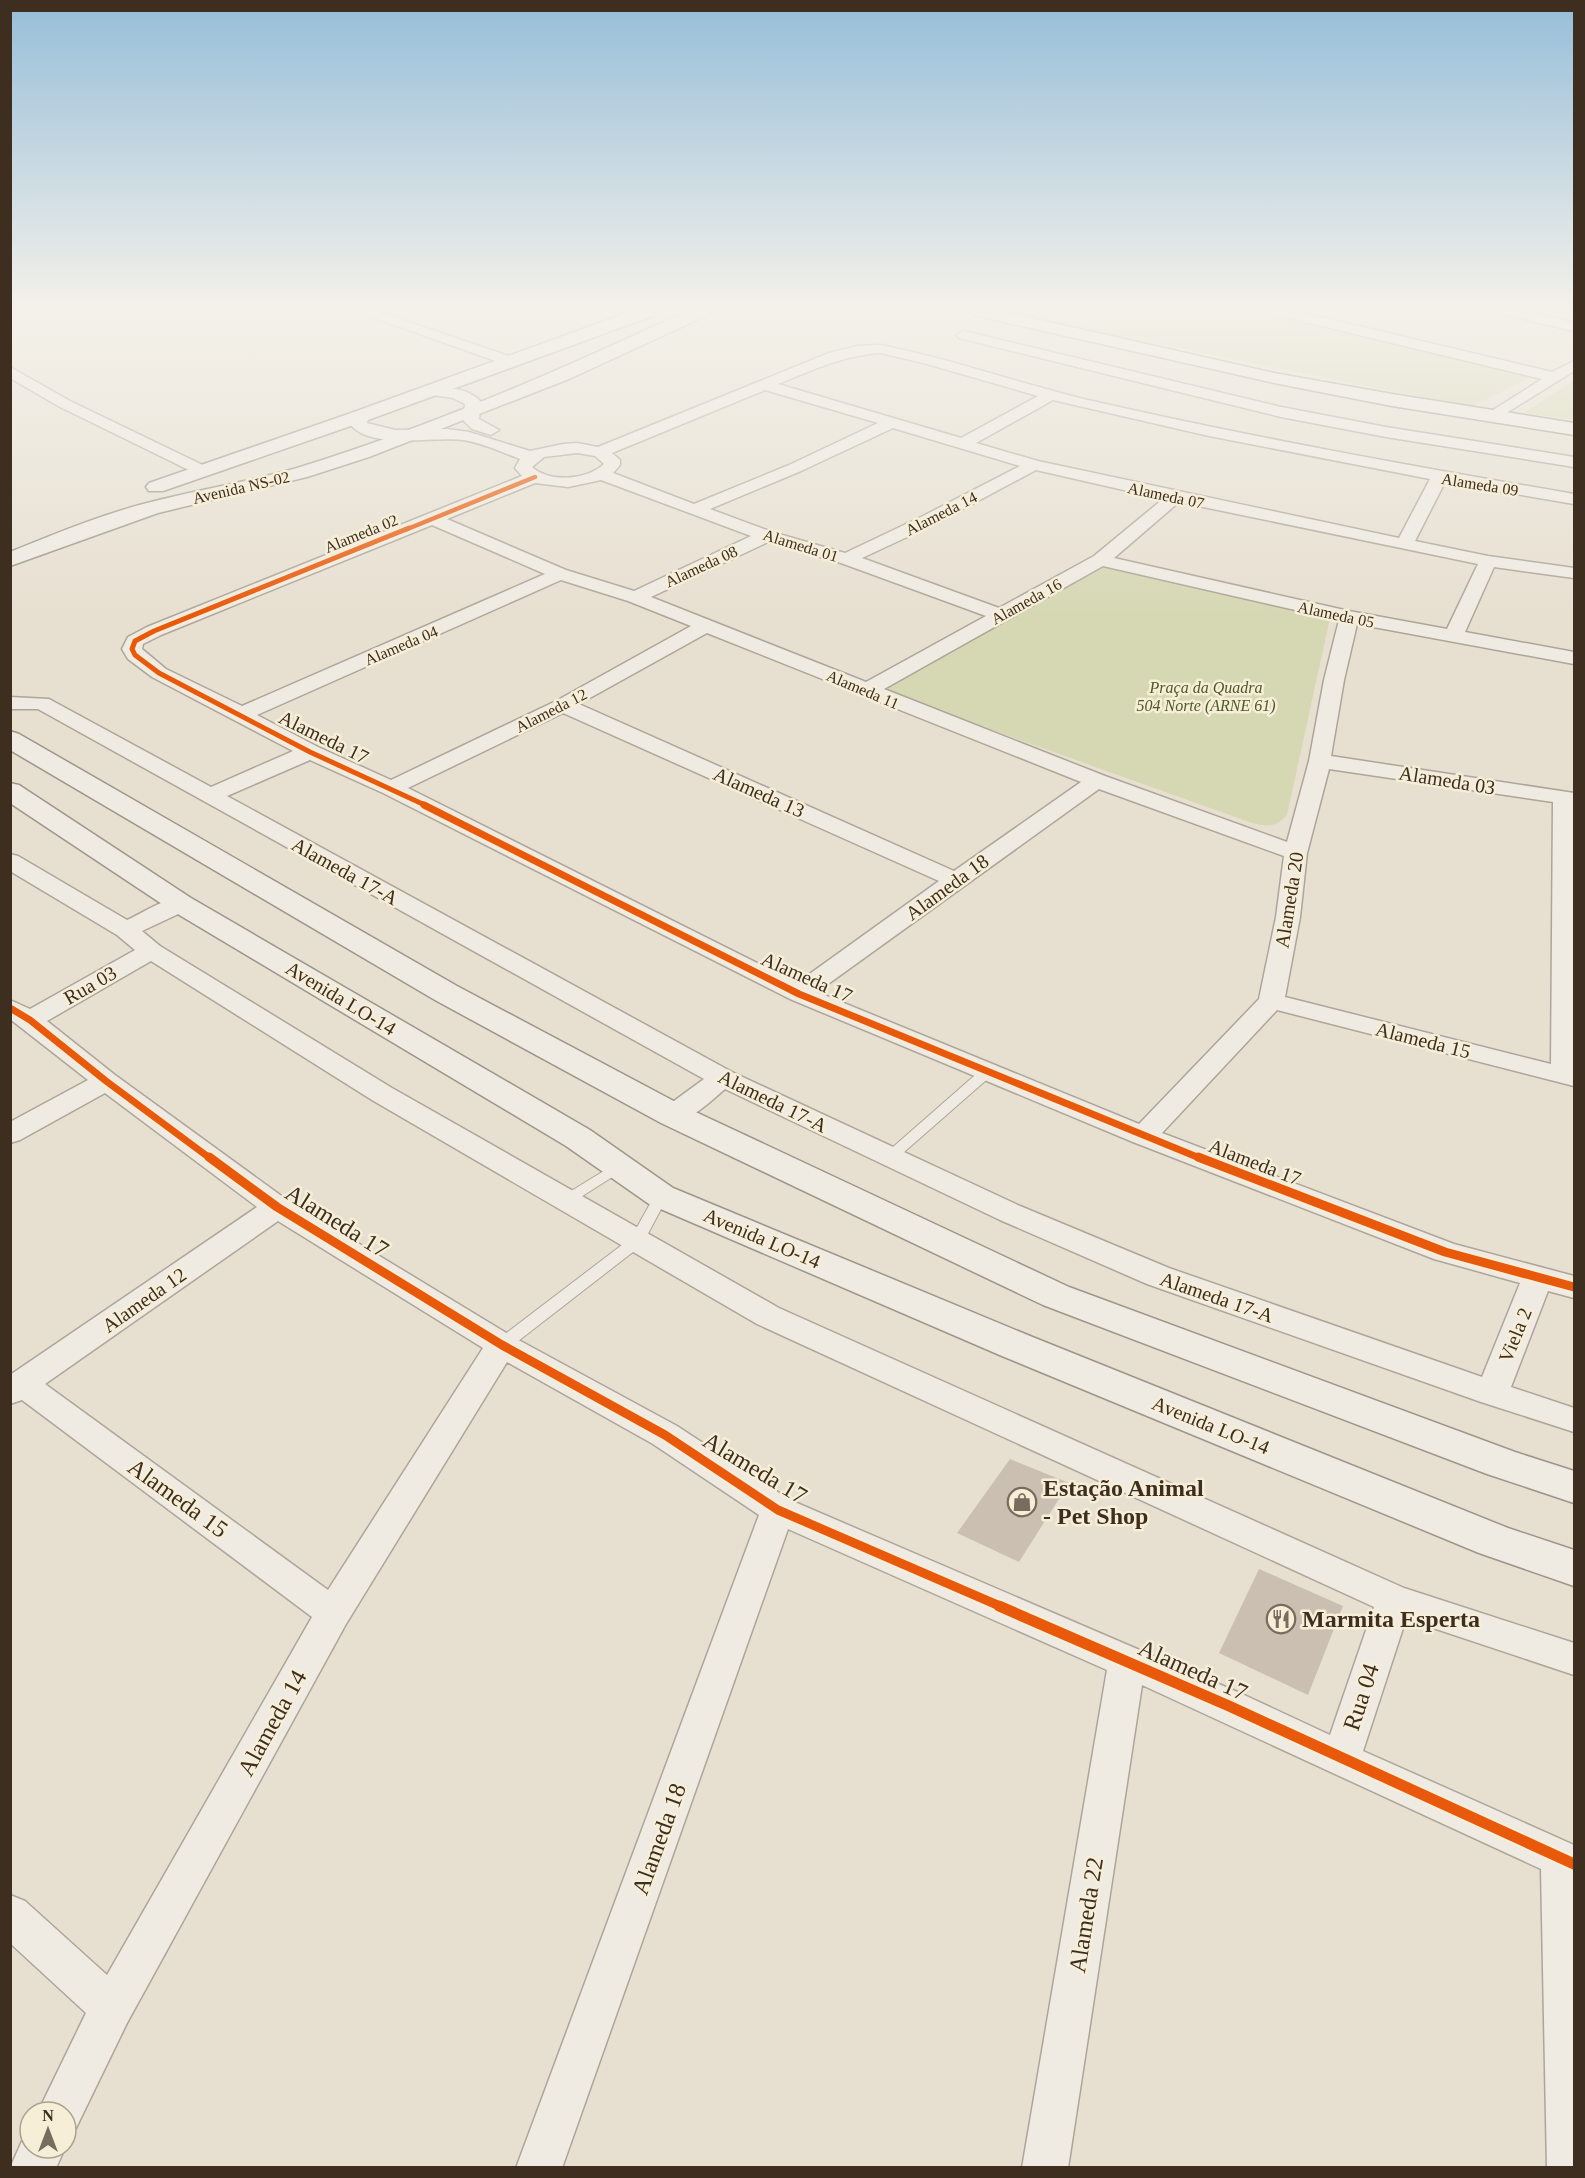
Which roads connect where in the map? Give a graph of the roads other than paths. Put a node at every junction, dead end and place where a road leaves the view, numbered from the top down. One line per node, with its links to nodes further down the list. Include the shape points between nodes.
1 (83, 413): 25 (street)
2 (370, 413): 12 (street, Avenida NS-02)
3 (467, 413): 17 (street, Avenida NS-02)
4 (471, 413): 19 (street, via 471,420 478,426)
5 (697, 413): 20 (street)
6 (857, 413): 14 (street, Alameda 07)
7 (1019, 413): 18 (street)
8 (1126, 413): 23 (street, Alameda 09)
9 (1284, 413): 16 (street)
10 (1474, 413): 13 (street)
11 (1501, 413): 13 (street)
12 (361, 416): 17 (street, via 359,425 370,432); 25 (street, Avenida NS-02)
13 (1496, 416): 15 (street)
14 (891, 423): 18 (street, Alameda 07); 31 (street)
15 (1575, 429)
16 (1386, 432): 22 (street); 23 (street)
17 (408, 435): 21 (street, via 462,435); 37 (street, Avenida NS-02, via 300,473 151,508)
18 (964, 443): 24 (street, Alameda 07)
19 (552, 450): 20 (street, via 577,448); 21 (street)
20 (600, 452): 26 (street, via 612,460)
21 (531, 457): 27 (street, via 523,468)
22 (1575, 462)
23 (1368, 463): 28 (street, Alameda 09)
24 (1034, 465): 29 (street, Alameda 07); 36 (street, Alameda 14)
25 (203, 471): 33 (street, Avenida NS-02)
26 (602, 475): 27 (street, via 577,481); 31 (street, Alameda 01)
27 (535, 477): 32 (street, Alameda 02)
28 (1439, 477): 30 (street, Alameda 09); 35 (street)
29 (1175, 497): 35 (street, Alameda 07); 38 (street, Alameda 16)
30 (1575, 499)
31 (696, 509): 34 (street, Alameda 01)
32 (433, 519): 41 (street, Alameda 11); 43 (street, Alameda 02)
33 (45, 525)
34 (766, 536): 36 (street, Alameda 01); 42 (street, Alameda 08)
35 (1406, 542): 39 (street, Alameda 07)
36 (847, 559): 44 (street, Alameda 01)
37 (10, 560)
38 (1100, 560): 44 (street, Alameda 16); 45 (street, Alameda 05)
39 (1488, 561): 40 (street, Alameda 07); 47 (street)
40 (1575, 573)
41 (560, 574): 42 (street, Alameda 11); 52 (street, Alameda 04)
42 (635, 597): 46 (street, Alameda 11)
43 (196, 613): 52 (street, Alameda 17, via 135,641 132,649 159,673)
44 (1000, 615): 49 (street, Alameda 16)
45 (1349, 617): 47 (street, Alameda 05); 55 (street, Alameda 20)
46 (707, 625): 49 (street, Alameda 11); 51 (street, Alameda 12)
47 (1453, 637): 48 (street, Alameda 05)
48 (1575, 658)
49 (867, 690): 56 (street, Alameda 11)
50 (10, 703): 59 (street, Alameda 17-A, via 42,703)
51 (563, 705): 57 (street, Alameda 12); 63 (street, Alameda 13)
52 (241, 714): 54 (street, Alameda 17)
53 (10, 739): 74 (street, via 446,993)
54 (310, 752): 57 (street, Alameda 17); 59 (street)
55 (1320, 761): 60 (street, Alameda 03); 61 (street, Alameda 20)
56 (1097, 781): 61 (street, Alameda 11); 63 (street, Alameda 18)
57 (391, 788): 67 (street, Alameda 17)
58 (10, 791): 64 (street, Avenida LO-14)
59 (208, 796): 72 (street, Alameda 17-A)
60 (1569, 798): 71 (street)
61 (1296, 853): 68 (street, Alameda 20)
62 (10, 861): 65 (street)
63 (956, 880): 67 (street, Alameda 18)
64 (182, 904): 65 (street); 78 (street, Avenida LO-14)
65 (126, 930): 66 (street)
66 (151, 951): 69 (street, Rua 03); 80 (street, via 382,1094)
67 (799, 994): 70 (street, Alameda 17)
68 (1271, 1001): 71 (street, Alameda 15); 76 (street)
69 (20, 1014): 73 (street, Alameda 17)
70 (987, 1072): 76 (street, Alameda 17); 77 (lane)
71 (1569, 1077)
72 (723, 1078): 74 (street); 77 (street, Alameda 17-A)
73 (106, 1081): 75 (street); 81 (street, Alameda 17)
74 (672, 1115): 89 (street, via 1056,1296 1501,1463)
75 (10, 1134)
76 (1143, 1136): 83 (street, Alameda 17, via 1445,1252)
77 (890, 1157): 87 (street, Alameda 17-A, via 1158,1276)
78 (620, 1166): 79 (street, Avenida LO-14); 80 (lane)
79 (661, 1196): 82 (lane); 91 (street, Avenida LO-14, via 1483,1536)
80 (568, 1199): 82 (street)
81 (277, 1208): 85 (street, Alameda 17); 86 (street, Alameda 12)
82 (637, 1241): 85 (lane); 92 (street, via 768,1316)
83 (1538, 1277): 84 (street, Alameda 17); 87 (street, Viela 2)
84 (1575, 1287)
85 (502, 1345): 90 (street, Alameda 17, via 665,1435); 93 (street, Alameda 14)
86 (17, 1388): 93 (street, Alameda 15)
87 (1492, 1393): 88 (street, Alameda 17-A)
88 (1575, 1420)
89 (1575, 1487)
90 (778, 1510): 95 (street, Alameda 17); 101 (street, Alameda 18)
91 (1575, 1568)
92 (1394, 1600): 94 (street); 96 (street, Rua 04)
93 (333, 1613): 99 (street, Alameda 14)
94 (1575, 1659)
95 (1127, 1662): 96 (street, Alameda 17); 102 (street, Alameda 22)
96 (1341, 1759): 97 (street, Alameda 17)
97 (1568, 1862): 103 (street)
98 (10, 1915): 99 (street)
99 (112, 2008): 100 (street, Alameda 14)
100 (66, 2100)
101 (539, 2168)
102 (1045, 2168)
103 (1570, 2168)

